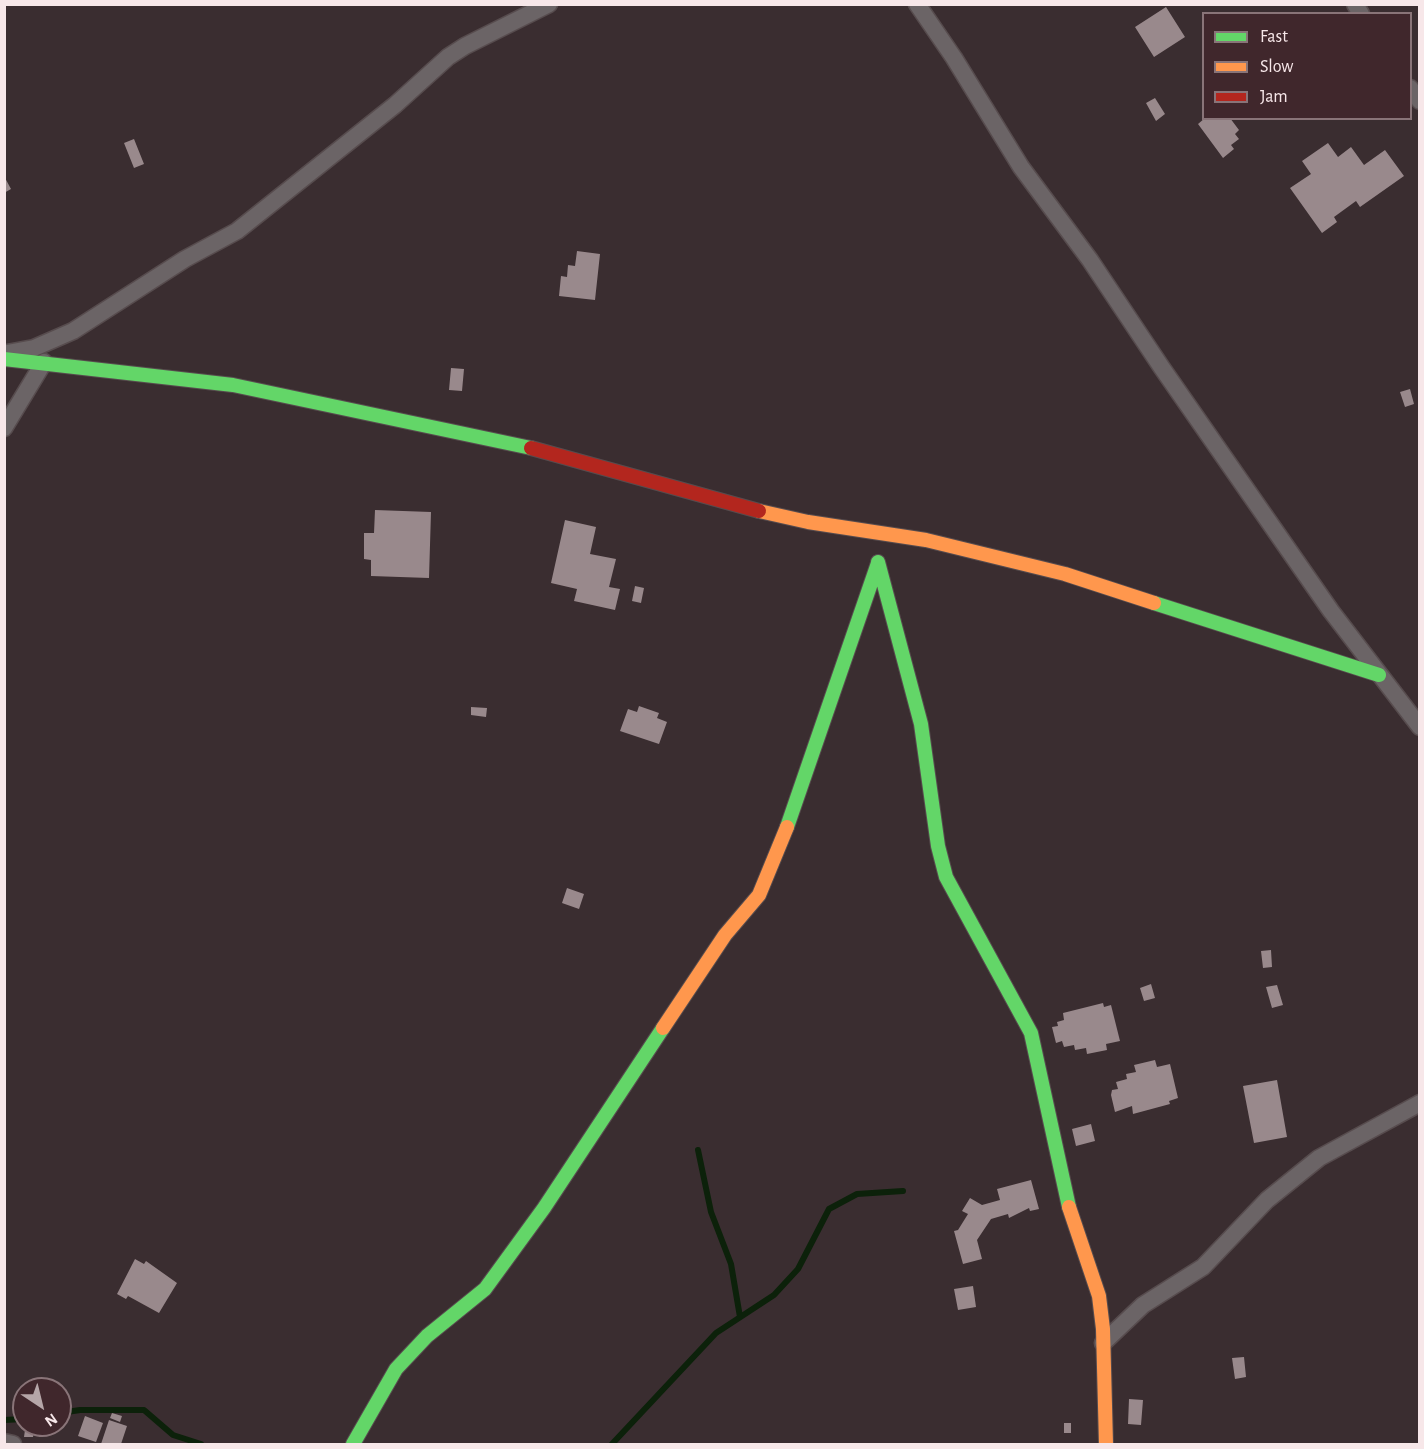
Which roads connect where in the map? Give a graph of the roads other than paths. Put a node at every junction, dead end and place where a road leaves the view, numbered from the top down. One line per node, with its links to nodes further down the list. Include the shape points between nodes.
1 (549, 4): 3 (street, via 448,57 237,231 185,259 73,332 34,348)
2 (917, 4): 8 (street, via 1021,166)
3 (4, 354)
4 (4, 359): 5 (street)
5 (44, 362): 6 (street); 7 (street, via 233,385 502,440 715,501 808,522)
6 (4, 428)
7 (874, 547): 8 (street, via 926,540 1074,577); 11 (street, via 921,724 946,877 1030,1033 1064,1192 1100,1296); 14 (street, via 778,852 759,895 719,944 544,1208 485,1289 427,1336 396,1369)
8 (1378, 675): 9 (street)
9 (1419, 726)
10 (1419, 1104): 11 (street, via 1319,1158 1267,1200 1203,1267 1143,1305)
11 (1103, 1343): 15 (street)
12 (4, 1442): 13 (street)
13 (13, 1444)
14 (353, 1444)
15 (1106, 1444)

